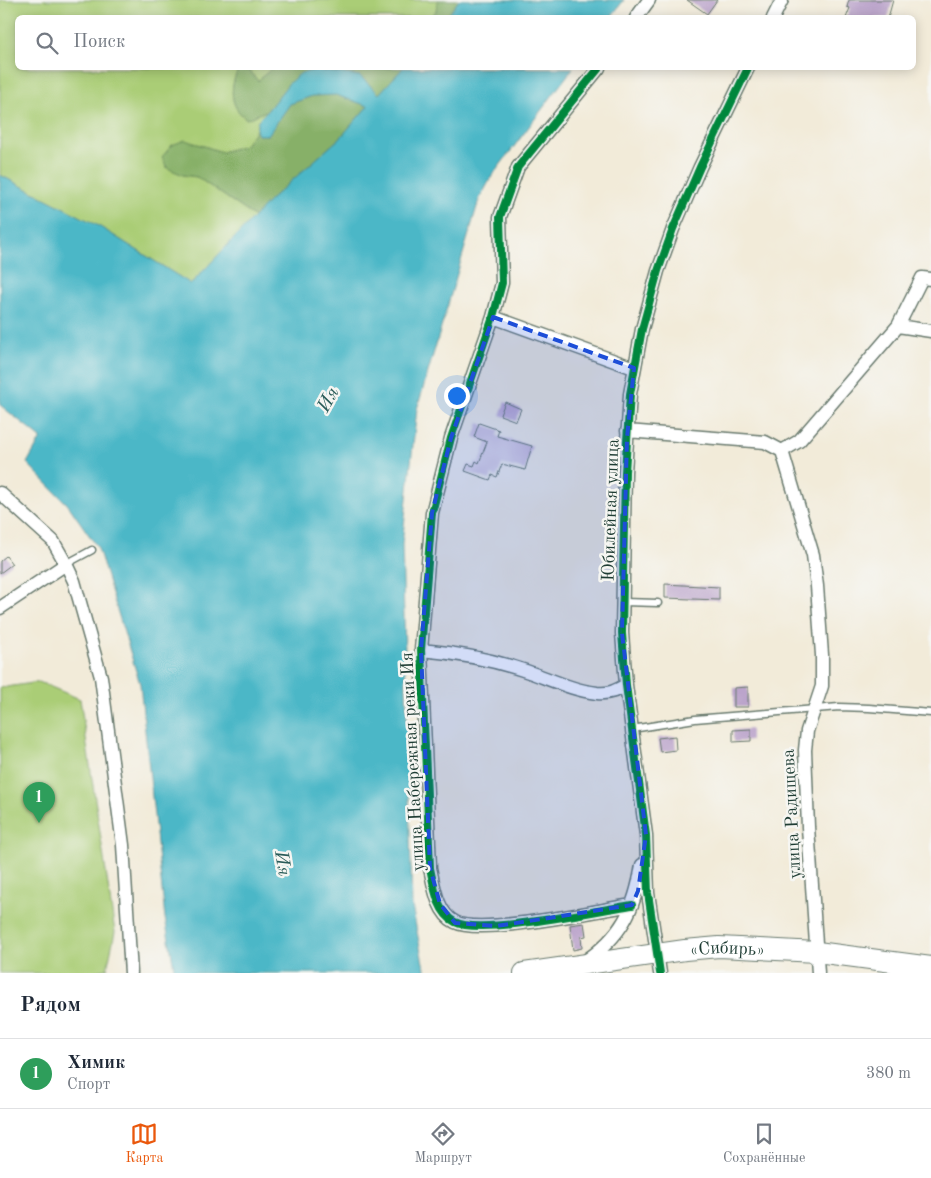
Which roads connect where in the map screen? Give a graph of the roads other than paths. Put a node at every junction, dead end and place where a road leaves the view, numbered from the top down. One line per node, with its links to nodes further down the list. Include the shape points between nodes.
1 (649, 0): 3 (street)
2 (782, 0): 4 (street)
3 (638, 15)
4 (774, 15)
5 (597, 70): 8 (street, улица Набережная реки Ия, via 518,167 500,217 502,282)
6 (747, 70): 11 (street, Юбилейная улица, via 673,229 650,301)
7 (931, 279): 9 (street, via 922,278)
8 (494, 317): 11 (street); 20 (street, улица Набережная реки Ия, via 451,438 432,513)
9 (898, 326): 10 (street); 13 (street, via 799,441)
10 (931, 331)
11 (634, 368): 12 (street, Юбилейная улица)
12 (628, 431): 13 (street, via 765,442); 17 (street, Юбилейная улица)
13 (782, 451): 22 (street, улица Радищева, via 816,571 823,678)
14 (0, 493): 16 (street, via 53,541)
15 (92, 550): 16 (lane)
16 (66, 564): 19 (street); 31 (street, via 74,581 101,677 122,845)
17 (623, 602): 18 (lane); 21 (street, Юбилейная улица)
18 (658, 603)
19 (0, 608)
20 (421, 650): 21 (street, via 471,656 597,692 615,692); 26 (street, улица Набережная реки Ия, via 430,868 444,912 455,923 497,926)
21 (626, 685): 24 (street, Юбилейная улица)
22 (815, 709): 23 (lane, via 860,707); 24 (lane, via 695,719); 27 (street, улица Радищева, via 807,731 805,750)
23 (931, 713)
24 (632, 729): 25 (street, Юбилейная улица)
25 (646, 835): 26 (street, via 638,891); 28 (street, Юбилейная улица, via 648,894)
26 (632, 904): 29 (street, via 615,936)
27 (817, 952): 28 (highway, «Сибирь», via 719,947); 30 (highway, «Сибирь»); 33 (street, улица Радищева)
28 (659, 963): 29 (highway, «Сибирь»)
29 (582, 964): 32 (highway, «Сибирь»)
30 (931, 967)
31 (131, 973)
32 (524, 973)
33 (818, 973)

